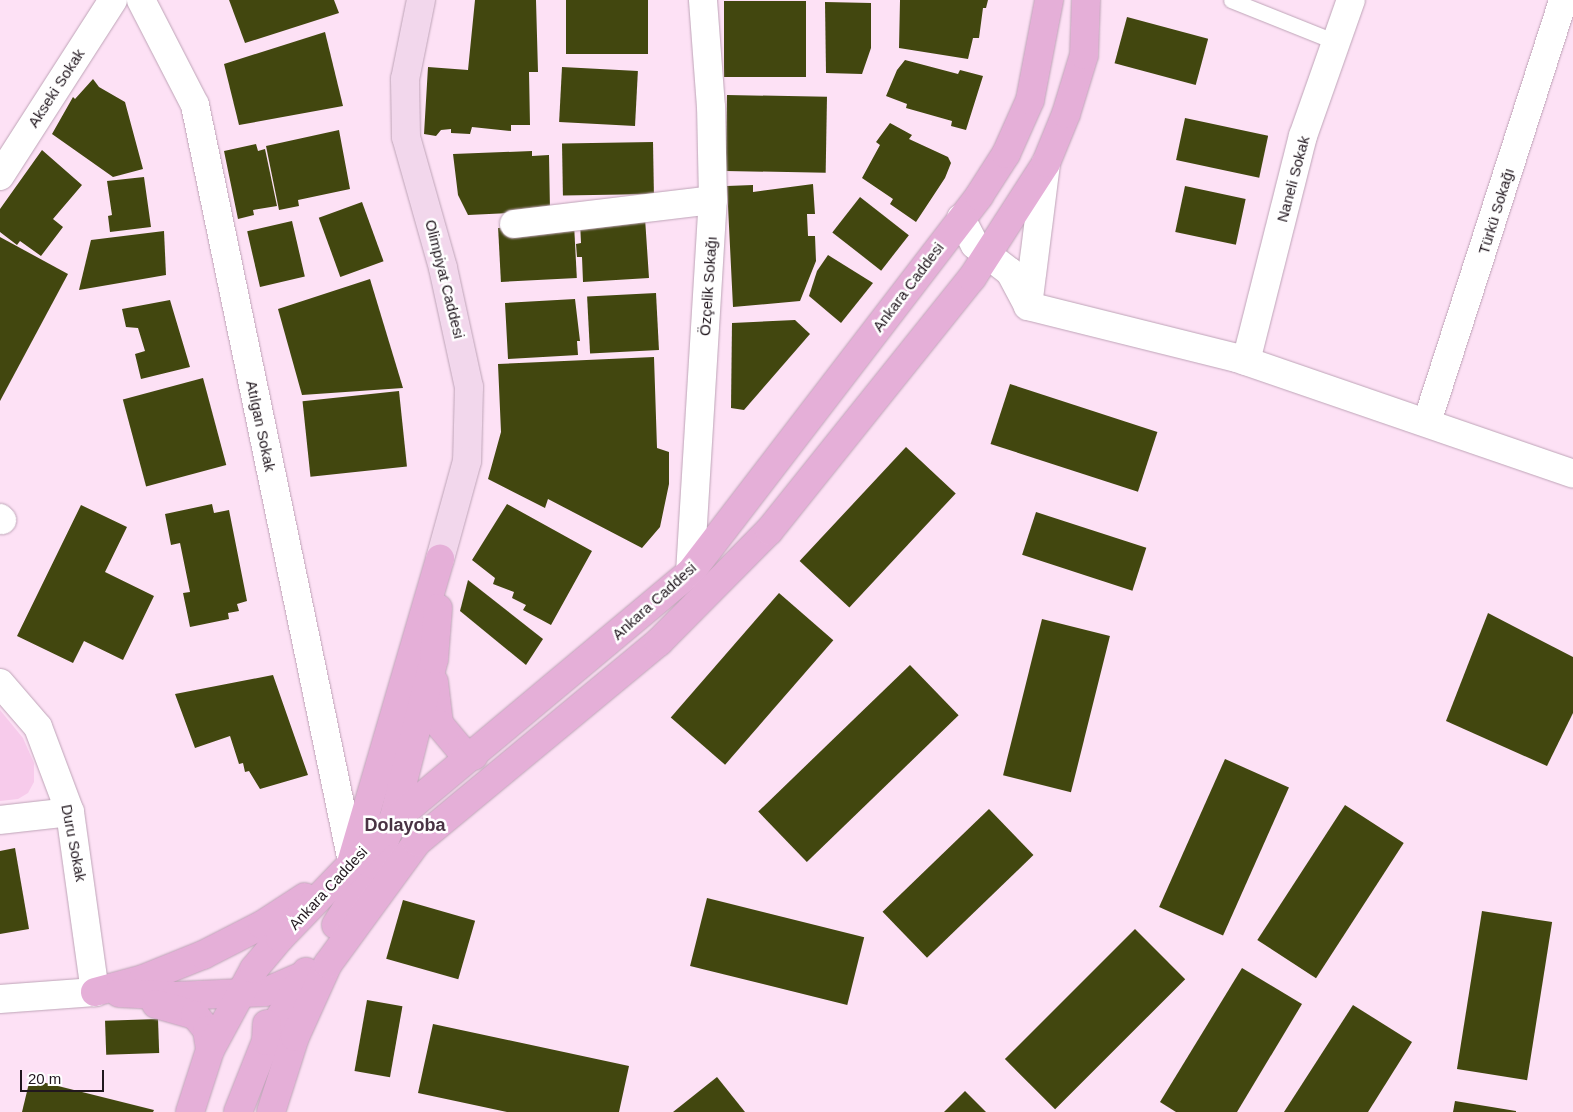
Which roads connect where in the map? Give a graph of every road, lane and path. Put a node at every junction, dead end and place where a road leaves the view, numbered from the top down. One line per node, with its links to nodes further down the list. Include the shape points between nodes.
1 (113, 0): 13 (street, Akseki Sokak)
2 (140, 0): 32 (street, Atılgan Sokak, via 195,105)
3 (421, 0): 24 (main road, Olimpiyat Caddesi, via 405,79 406,138 443,268 469,387 467,461)
4 (703, 0): 14 (street, Özçelik Sokağı, via 712,107)
5 (1049, 0): 15 (main road, Ankara Caddesi, via 1037,72 1022,121 995,171)
6 (1086, 0): 12 (main road, Ankara Caddesi, via 1084,55 1066,114)
7 (1231, 0): 11 (lane)
8 (1351, 0): 11 (street, Naneli Sokak)
9 (1564, 0): 10 (street); 22 (street, Türkü Sokağı)
10 (1573, 2)
11 (1336, 42): 21 (street, Naneli Sokak, via 1303,136)
12 (1046, 163): 17 (main road, Ankara Caddesi); 18 (street)
13 (0, 176)
14 (713, 200): 16 (street); 25 (street, Özçelik Sokağı)
15 (961, 218): 17 (street); 19 (street, via 975,245); 25 (main road, Ankara Caddesi)
16 (514, 224)
17 (1006, 229): 18 (street); 19 (main road, Ankara Caddesi)
18 (1033, 252): 20 (street)
19 (987, 256): 20 (street, via 1010,272); 33 (main road, Ankara Caddesi, via 769,531 659,642 417,842)
20 (1028, 306): 21 (street)
21 (1246, 361): 22 (street)
22 (1428, 422): 23 (street)
23 (1573, 474)
24 (440, 559): 26 (main road); 32 (main road)
25 (690, 573): 28 (main road, Ankara Caddesi)
26 (434, 659): 28 (main road, via 439,724 461,750); 31 (main road)
27 (0, 682): 29 (street, Duru Sokak, via 38,727)
28 (474, 756): 31 (main road, Ankara Caddesi)
29 (70, 812): 30 (street); 36 (street, Duru Sokak)
30 (0, 820)
31 (393, 821): 32 (main road, Ankara Caddesi); 34 (main road, via 374,865)
32 (352, 862): 35 (main road, Ankara Caddesi); 36 (main road, via 294,904 232,942 169,970)
33 (328, 964): 34 (main road); 42 (main road, Ankara Caddesi, via 295,1037)
34 (304, 976): 35 (main road); 38 (main road)
35 (253, 984): 36 (main road, via 176,996); 38 (main road); 39 (main road, Ankara Caddesi)
36 (95, 992): 37 (street); 39 (main road, via 195,1015 207,1030)
37 (0, 999)
38 (266, 1041): 41 (main road)
39 (210, 1050): 40 (main road, Ankara Caddesi)
40 (190, 1112)
41 (238, 1112)
42 (271, 1112)

